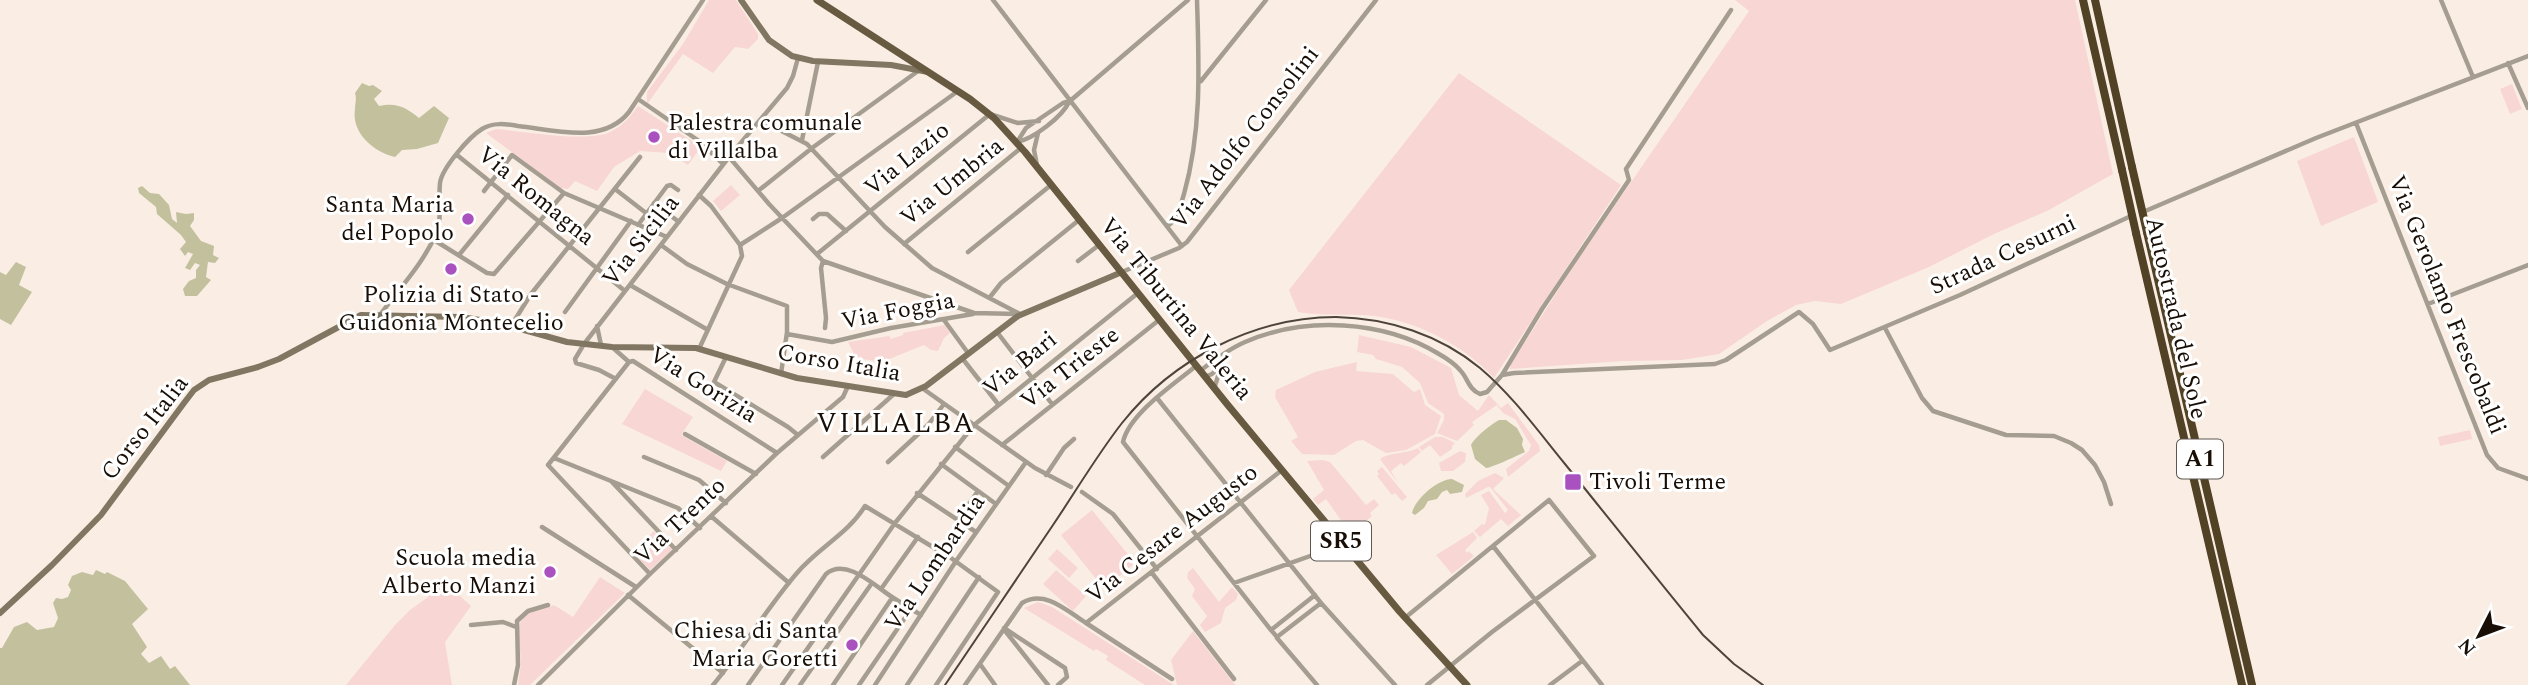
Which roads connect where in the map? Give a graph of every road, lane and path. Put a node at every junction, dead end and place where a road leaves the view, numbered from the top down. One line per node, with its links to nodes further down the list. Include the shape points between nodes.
1 (703, 0): 26 (street)
2 (741, 0): 15 (street, via 770,42)
3 (817, 0): 13 (main road, Via Tiburtina Valeria / SR5)
4 (993, 0): 27 (street)
5 (1188, 0): 27 (street)
6 (1197, 0): 24 (street)
7 (1266, 0): 24 (street)
8 (1377, 0): 72 (street, Via Adolfo Consolini)
9 (2083, 0): 218 (highway, Autostrada del Sole / A1, bridge)
10 (2095, 0): 219 (highway, Autostrada del Sole / A1, bridge)
11 (2441, 0): 23 (street)
12 (1731, 10): 112 (street, via 1626,169 1629,180)
13 (896, 51): 16 (main road, Via Tiburtina Valeria / SR5); 19 (street)
14 (2528, 56): 18 (street, Strada Cesurni)
15 (798, 58): 17 (street); 30 (street, Via Sicilia, via 790,83)
16 (907, 58): 19 (street); 20 (street); 22 (main road, Via Tiburtina Valeria / SR5)
17 (818, 62): 19 (street); 34 (street)
18 (2508, 63): 23 (street, Strada Cesurni); 28 (street)
19 (891, 65): 20 (street)
20 (899, 66): 21 (street)
21 (918, 71): 22 (street); 36 (street)
22 (930, 72): 25 (main road, Via Tiburtina Valeria / SR5)
23 (2473, 77): 32 (street, Strada Cesurni)
24 (1200, 82): 63 (street, via 1192,162 1177,218)
25 (958, 90): 29 (main road, Via Tiburtina Valeria / SR5); 42 (street)
26 (638, 99): 37 (street, via 621,122 604,131 492,125 478,131); 40 (street, via 699,141)
27 (1070, 101): 31 (street); 33 (street); 63 (street)
28 (2528, 108)
29 (990, 114): 31 (street, via 1018,123); 35 (main road, Via Tiburtina Valeria / SR5); 54 (street, Via Lazio)
30 (760, 120): 34 (street); 39 (street, Via Sicilia)
31 (1039, 121): 35 (street, via 1024,131)
32 (2356, 123): 86 (street, Via Gerolamo Frescobaldi); 96 (street, Strada Cesurni, via 2102,229)
33 (1039, 132): 35 (street); 41 (street, via 1034,150)
34 (802, 140): 36 (street)
35 (1019, 145): 41 (main road, Via Tiburtina Valeria / SR5); 67 (street, Via Umbria)
36 (812, 148): 42 (street); 48 (street)
37 (457, 155): 43 (street, Via Romagna); 66 (street, via 441,179 440,222)
38 (640, 157): 45 (street)
39 (729, 157): 40 (street, Via Sicilia); 48 (street)
40 (723, 164): 51 (street, Via Sicilia)
41 (1039, 170): 44 (main road, Via Tiburtina Valeria / SR5)
42 (839, 176): 54 (street); 56 (street)
43 (491, 181): 47 (street); 49 (street, via 512,155); 50 (street, Via Romagna)
44 (1051, 185): 58 (main road, Via Tiburtina Valeria / SR5); 73 (street)
45 (615, 189): 53 (street); 55 (street)
46 (678, 190): 52 (street, via 668,185)
47 (484, 191)
48 (758, 191): 56 (street)
49 (564, 192): 53 (street); 59 (street)
50 (508, 195): 59 (street, Via Romagna); 75 (street)
51 (699, 195): 61 (street, Via Sicilia); 71 (street)
52 (654, 203): 55 (street); 61 (street)
53 (600, 207): 60 (street); 69 (street)
54 (870, 211): 64 (street, Via Lazio); 67 (street)
55 (646, 213): 62 (street)
56 (782, 218): 71 (street); 74 (street)
57 (813, 219): 64 (street, via 827,214)
58 (1079, 219): 68 (main road, Via Tiburtina Valeria / SR5); 85 (street, via 998,285)
59 (540, 221): 69 (street, Via Romagna); 75 (street, via 499,271 489,274)
60 (631, 221): 62 (street); 79 (street)
61 (679, 222): 65 (street, Via Sicilia)
62 (638, 225): 65 (street)
63 (1167, 226): 72 (street)
64 (846, 231): 74 (street, Via Lazio)
65 (667, 237): 70 (street, Via Sicilia)
66 (434, 240): 75 (street); 90 (street)
67 (904, 244): 85 (street, via 934,270)
68 (1100, 244): 77 (street); 80 (main road, Via Tiburtina Valeria / SR5)
69 (570, 245): 79 (street, Via Romagna); 93 (street)
70 (661, 245): 81 (street); 82 (street, Via Sicilia)
71 (740, 245): 81 (street, via 742,255)
72 (1182, 246): 80 (street, Via Adolfo Consolini)
73 (968, 251)
74 (817, 254): 76 (street)
75 (459, 256)
76 (823, 261): 88 (street); 95 (street)
77 (1078, 261)
78 (2528, 265): 86 (street)
79 (597, 268): 83 (street, Via Romagna); 87 (street)
80 (1122, 272): 84 (main road, Via Tiburtina Valeria / SR5); 89 (street, Corso Italia)
81 (727, 284): 97 (street); 99 (street, via 787,306)
82 (630, 285): 83 (street, Via Sicilia); 97 (street)
83 (625, 291): 94 (street, Via Sicilia)
84 (1138, 293): 91 (main road, Via Tiburtina Valeria / SR5); 113 (street, Via Bari)
85 (990, 297): 89 (street)
86 (2428, 304): 140 (street, Via Gerolamo Frescobaldi, via 2489,459 2498,468)
87 (565, 312)
88 (974, 313): 89 (street); 92 (street, Via Foggia)
89 (1020, 314): 98 (street, Corso Italia)
90 (379, 316): 93 (street, Corso Italia, via 454,317); 180 (street, Corso Italia, via 355,317 279,359 215,377 197,387 101,515)
91 (1160, 319): 110 (main road, Via Tiburtina Valeria / SR5); 122 (street, Via Trieste)
92 (944, 320): 99 (street, Via Foggia, via 832,342); 106 (street)
93 (511, 327): 100 (street, Corso Italia)
94 (597, 327): 100 (street, Via Sicilia); 101 (street)
95 (825, 328)
96 (1885, 328): 112 (street, Strada Cesurni, via 1830,350 1799,312 1726,360 1710,365); 149 (street, via 1931,409 2006,435 2053,436 2071,443 2095,465)
97 (708, 330): 104 (street)
98 (997, 331): 106 (street, Corso Italia); 113 (street)
99 (787, 334): 111 (street)
100 (584, 344): 101 (street, Corso Italia); 114 (street, via 576,363)
101 (602, 345): 102 (street, Corso Italia)
102 (612, 346): 103 (street, Corso Italia); 108 (street, Via Gorizia)
103 (633, 347): 104 (street, Corso Italia); 108 (street)
104 (699, 349): 107 (street, Corso Italia)
105 (1225, 353): 109 (street); 110 (street); 112 (street, via 1274,333 1344,326 1387,332 1426,347 1459,368 1478,394 1485,393)
106 (965, 356): 116 (street, Corso Italia); 121 (street)
107 (726, 357): 111 (street, Corso Italia); 125 (street, via 714,382)
108 (631, 361): 114 (street); 129 (street, Via Gorizia)
109 (1222, 363): 110 (street, via 1214,373); 117 (street)
110 (1200, 371): 117 (main road, Via Tiburtina Valeria / SR5); 119 (street)
111 (781, 374): 115 (street, Corso Italia)
112 (1502, 375)
113 (1032, 377): 121 (street, Via Bari); 122 (street)
114 (616, 379): 132 (street)
115 (848, 386): 118 (street, Corso Italia); 125 (street, Via Trento, via 843,397)
116 (922, 388): 118 (street, Corso Italia, via 910,395); 120 (street)
117 (1214, 389): 136 (main road, Via Tiburtina Valeria / SR5)
118 (894, 394): 131 (street)
119 (1157, 398): 147 (street); 156 (street, via 1133,422 1123,442)
120 (944, 404): 123 (street); 133 (street)
121 (998, 404): 123 (street, Via Bari)
122 (1052, 404): 127 (street, Via Trieste)
123 (974, 425): 127 (street); 128 (street, Via Bari)
124 (685, 434): 137 (street)
125 (798, 435): 129 (street, Via Trento)
126 (1074, 439): 138 (street)
127 (1002, 445): 134 (street)
128 (955, 447): 135 (street, Via Bari); 141 (street)
129 (778, 453): 137 (street, Via Trento)
130 (644, 457): 146 (street, via 699,480)
131 (823, 457)
132 (554, 458): 139 (street); 164 (street, via 548,465)
133 (888, 462)
134 (1026, 462): 138 (street); 141 (street, Via Lombardia)
135 (941, 464): 143 (street); 145 (street, Via Bari)
136 (1283, 470): 147 (street, Via Cesare Augusto); 158 (main road, Via Tiburtina Valeria / SR5)
137 (756, 474): 146 (street, Via Trento)
138 (1046, 475): 142 (street)
139 (611, 480): 154 (street, via 682,511); 160 (street)
140 (2528, 480)
141 (1009, 486): 148 (street, Via Lombardia)
142 (1071, 486)
143 (978, 491): 148 (street); 151 (street)
144 (1082, 492): 163 (street, via 1113,514)
145 (917, 493): 151 (street); 152 (street, Via Bari)
146 (726, 503): 150 (street, Via Trento)
147 (1240, 503): 156 (street, Via Cesare Augusto); 162 (street)
148 (996, 504): 155 (street, Via Lombardia)
149 (2111, 504)
150 (712, 517): 154 (street, Via Trento); 168 (street)
151 (958, 520): 155 (street)
152 (895, 523): 157 (street); 166 (street, Via Bari); 168 (street, via 865,506 851,526 814,555)
153 (542, 527): 171 (street)
154 (700, 528): 160 (street, Via Trento)
155 (976, 532): 161 (street, Via Lombardia)
156 (1197, 536): 163 (street, Via Cesare Augusto); 170 (street)
157 (918, 537): 161 (street); 172 (street)
158 (1338, 537): 162 (street); 182 (main road, Via Tiburtina Valeria / SR5)
159 (1493, 546): 176 (street); 176 (street, via 1549,500 1594,556); 182 (street)
160 (676, 550): 164 (street, Via Trento)
161 (956, 561): 167 (street); 181 (street, Via Lombardia)
162 (1290, 564): 170 (street); 174 (street)
163 (1157, 569): 165 (street, Via Cesare Augusto)
164 (650, 573): 171 (street, Via Trento)
165 (1152, 573): 183 (street, Via Cesare Augusto); 196 (street)
166 (860, 575): 169 (street); 201 (street, via 841,569 828,573); 202 (street, Via Bari)
167 (979, 577): 207 (street); 208 (street, via 998,592)
168 (789, 583): 194 (street)
169 (872, 583): 172 (street); 203 (street)
170 (1234, 583): 187 (street)
171 (636, 587): 173 (street, Via Trento)
172 (881, 589): 175 (street)
173 (628, 595): 194 (street); 199 (street, Via Trento)
174 (1315, 596): 177 (street); 187 (street)
175 (892, 598): 179 (street); 204 (street)
176 (1535, 600): 191 (street); 193 (street)
177 (1321, 603): 188 (street); 213 (street)
178 (548, 605): 185 (street, via 524,613)
179 (911, 609): 181 (street); 205 (street)
180 (0, 613)
181 (921, 615): 206 (street, Via Lombardia)
182 (1405, 618): 193 (main road, Via Tiburtina Valeria / SR5)
183 (1086, 624): 186 (street, Via Cesare Augusto, via 1036,597 1021,604); 195 (street)
184 (471, 625): 185 (street, via 503,622)
185 (516, 628): 198 (street)
186 (1004, 628): 189 (street); 190 (street); 192 (street, Via Cesare Augusto)
187 (1271, 630): 188 (street)
188 (1277, 637): 212 (street)
189 (1035, 649): 190 (street); 197 (street, via 1065,668 1068,676)
190 (1025, 656): 211 (street)
191 (1582, 661): 216 (street); 217 (street)
192 (979, 664): 209 (street, Via Cesare Augusto); 210 (street)
193 (1451, 667): 214 (street); 215 (main road, Via Tiburtina Valeria / SR5)
194 (723, 673): 200 (street)
195 (1172, 679)
196 (1234, 679)
197 (1063, 684)
198 (514, 685)
199 (538, 685)
200 (713, 685)
201 (748, 685)
202 (782, 685)
203 (800, 685)
204 (833, 685)
205 (859, 685)
206 (876, 685)
207 (907, 685)
208 (936, 685)
209 (965, 685)
210 (995, 685)
211 (1048, 685)
212 (1317, 685)
213 (1395, 685)
214 (1427, 685)
215 (1467, 685)
216 (1550, 685)
217 (1602, 685)
218 (2242, 685)
219 (2252, 685)

